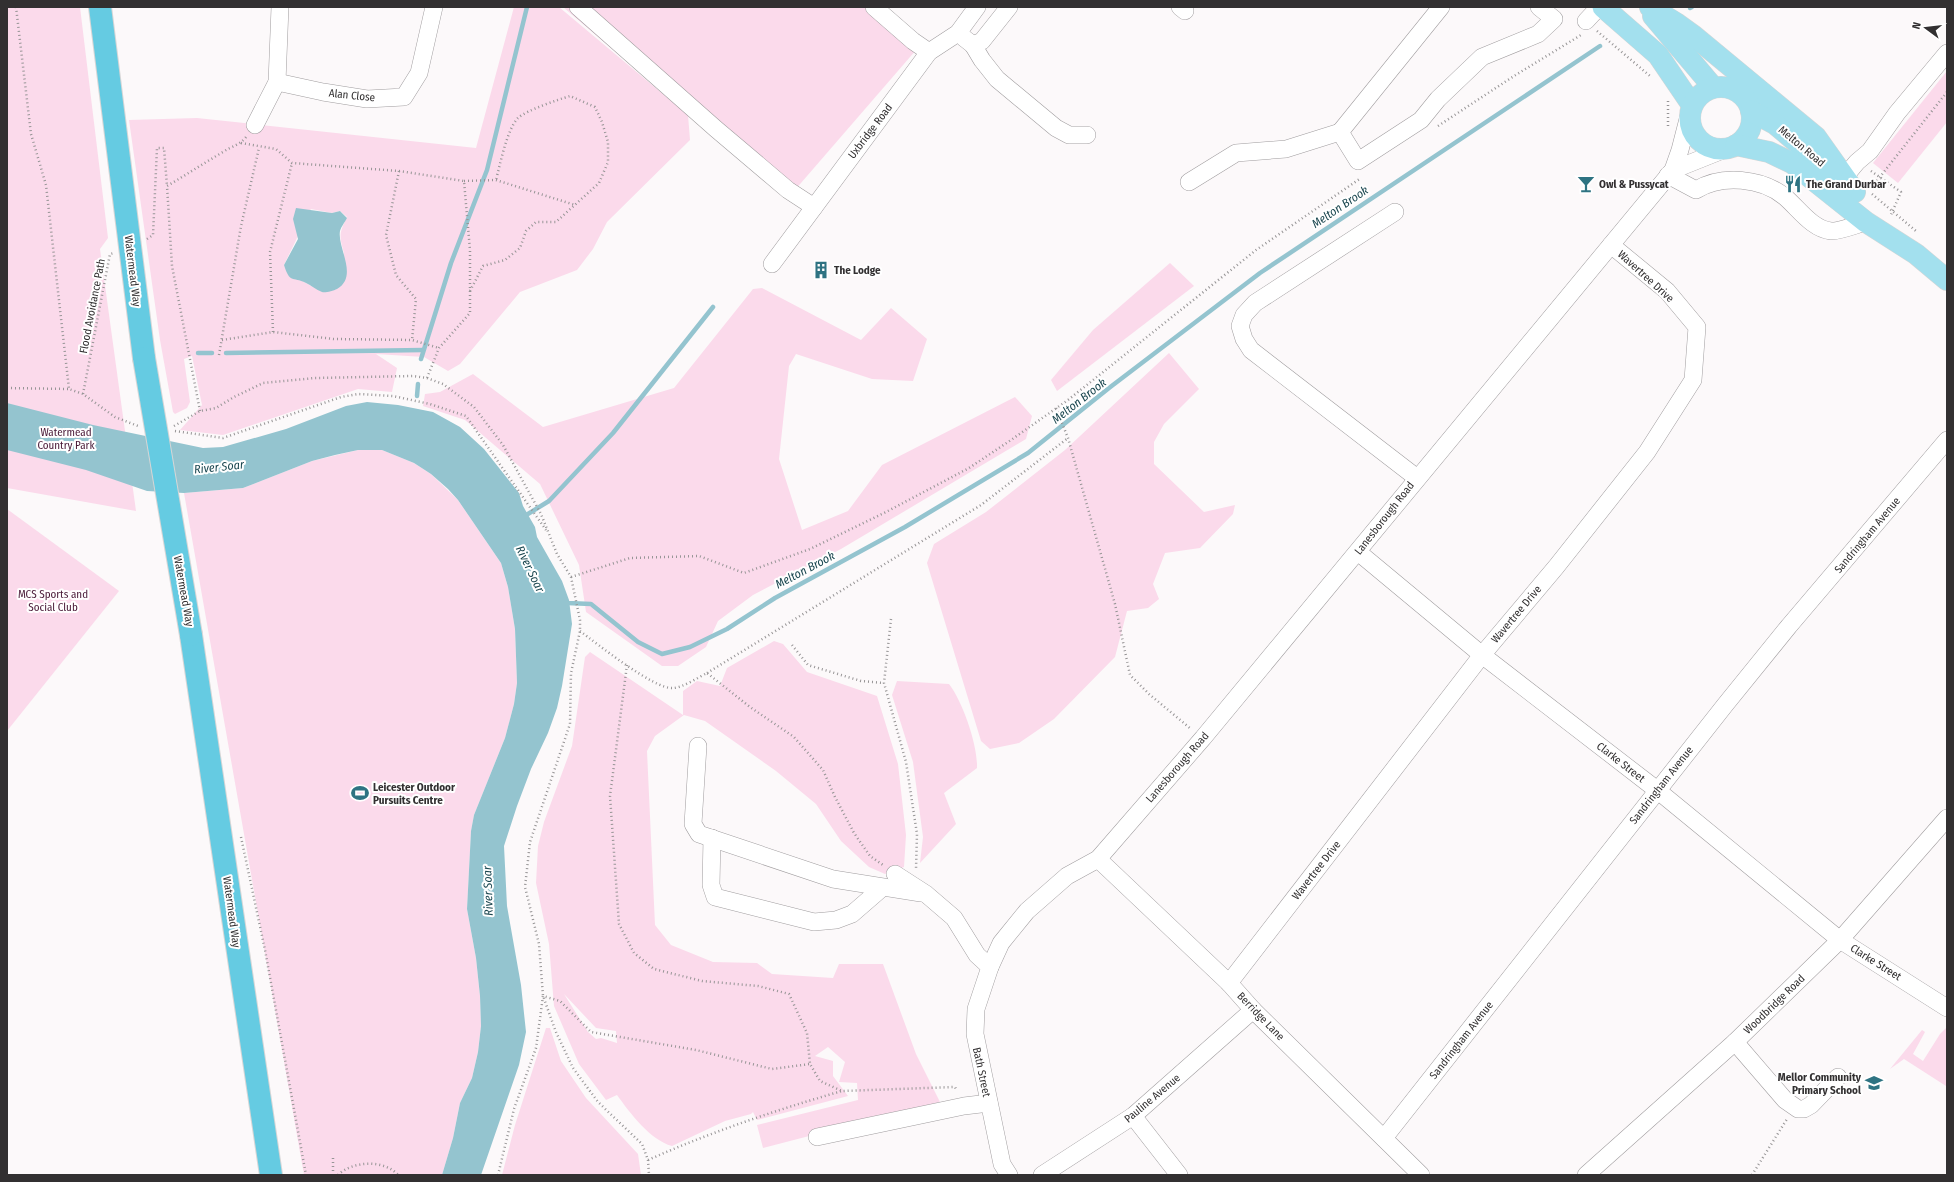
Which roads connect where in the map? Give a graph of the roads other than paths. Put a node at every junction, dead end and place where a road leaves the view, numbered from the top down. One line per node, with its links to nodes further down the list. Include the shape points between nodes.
1 (100, 7): 60 (highway, Watermead Way, bridge, via 144,358 191,635)
2 (280, 7): 19 (street)
3 (434, 7): 19 (street, Alan Close, via 419,73 404,97 367,99)
4 (578, 7): 30 (street, via 716,129 788,190)
5 (874, 7): 17 (street)
6 (977, 7): 15 (street, Uxbridge Road)
7 (1009, 7): 16 (street, via 982,41)
8 (1441, 7): 24 (street)
9 (1539, 7): 24 (street, via 1554,19 1538,34 1482,57 1438,99 1421,120 1358,161)
10 (1599, 7): 14 (street)
11 (1603, 7): 21 (main road, via 1658,55)
12 (1646, 7): 20 (main road)
13 (1650, 7): 29 (main road, via 1694,36 1816,137)
14 (1589, 27)
15 (958, 33): 16 (street); 17 (street, Uxbridge Road)
16 (973, 45): 25 (street, via 997,79 1060,131 1069,135)
17 (929, 52): 30 (street, Uxbridge Road)
18 (1947, 53): 29 (street, via 1897,114)
19 (276, 82): 23 (street)
20 (1713, 87): 21 (main road, via 1697,97); 22 (main road, via 1726,87 1741,94)
21 (1690, 110): 26 (main road, via 1690,126 1702,143 1719,149); 27 (street, Lanesborough Road, via 1680,150)
22 (1751, 111): 26 (main road, via 1749,132); 29 (main road, Melton Road, via 1775,124)
23 (255, 125)
24 (1340, 132): 28 (street, via 1286,149 1236,153)
25 (1087, 135)
26 (1732, 147): 27 (street, Lanesborough Road); 32 (main road, Melton Road, via 1769,152 1792,163)
27 (1670, 173): 32 (street, via 1696,190 1706,184 1751,181 1784,196 1816,226 1832,232); 33 (street, Lanesborough Road)
28 (1189, 182)
29 (1847, 183): 34 (main road, Melton Road, via 1888,221)
30 (814, 207): 35 (street, Uxbridge Road)
31 (1395, 212): 38 (street, via 1255,303 1244,315 1240,326 1244,339 1252,350)
32 (1866, 222): 34 (main road, Melton Road)
33 (1611, 244): 38 (street, Lanesborough Road); 40 (street, Wavertree Drive, via 1667,291 1697,327 1693,380 1647,452)
34 (1916, 254): 36 (main road, Melton Road)
35 (772, 264)
36 (1947, 280)
37 (1947, 440): 42 (street, Sandringham Avenue, via 1789,626)
38 (1417, 478): 39 (street, Lanesborough Road)
39 (1358, 552): 40 (street, Clarke Street); 45 (street, Lanesborough Road)
40 (1482, 655): 42 (street, Clarke Street); 51 (street, Wavertree Drive)
41 (698, 746): 44 (street, via 693,824 699,834)
42 (1657, 790): 49 (street, Clarke Street); 59 (street, Sandringham Avenue)
43 (1947, 818): 49 (street, Woodbridge Road)
44 (712, 838): 47 (street, via 833,879); 47 (street, via 711,885 715,898 814,922 836,920 852,914)
45 (1098, 859): 50 (street, Bath Street, via 1067,876 1027,911 1001,943); 51 (street, Berridge Lane)
46 (895, 874): 48 (street)
47 (882, 888): 48 (street)
48 (920, 890): 50 (street, via 954,918 977,955)
49 (1840, 940): 52 (street, Clarke Street); 54 (street, Woodbridge Road)
50 (990, 967): 56 (street, Bath Street, via 976,1009 975,1034)
51 (1229, 983): 53 (street, Berridge Lane)
52 (1947, 1008)
53 (1253, 1010): 57 (street, Pauline Avenue); 59 (street, Berridge Lane)
54 (1735, 1042): 55 (street, via 1794,1108 1804,1109 1811,1105); 65 (street, Woodbridge Road)
55 (1838, 1078)
56 (989, 1103): 58 (street); 61 (street, Bath Street, via 1002,1164)
57 (1133, 1116): 62 (street, Pauline Avenue); 63 (street)
58 (817, 1137)
59 (1384, 1138): 64 (street, Berridge Lane)
60 (271, 1175)
61 (1009, 1175)
62 (1042, 1175)
63 (1179, 1175)
64 (1421, 1175)
65 (1586, 1175)

